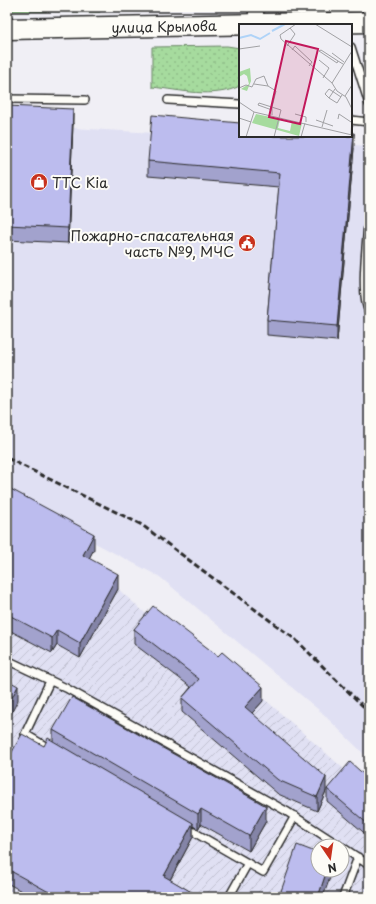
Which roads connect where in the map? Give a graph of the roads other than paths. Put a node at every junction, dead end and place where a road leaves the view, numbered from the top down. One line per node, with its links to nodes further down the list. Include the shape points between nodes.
1 (256, 19): 3 (main road, улица Крылова); 4 (main road, улица Крылова)
2 (369, 22): 3 (main road, улица Крылова)
3 (343, 24)
4 (7, 29)
5 (352, 50): 6 (lane)
6 (366, 86): 11 (lane)
7 (7, 99): 8 (lane)
8 (85, 100)
9 (168, 100): 10 (lane)
10 (239, 104)
11 (369, 104)
12 (352, 120): 13 (lane)
13 (369, 122)
14 (369, 211): 15 (lane, via 365,277 365,305)
15 (369, 312)
16 (7, 660): 17 (lane)
17 (50, 681): 18 (lane, via 25,734); 19 (lane)
18 (59, 754)
19 (295, 816): 21 (lane); 24 (lane, via 263,872)
20 (180, 824): 24 (lane)
21 (329, 838)
22 (350, 852): 23 (lane)
23 (358, 857): 25 (lane); 27 (lane)
24 (248, 863): 26 (lane)
25 (369, 864)
26 (230, 897)
27 (343, 897)

